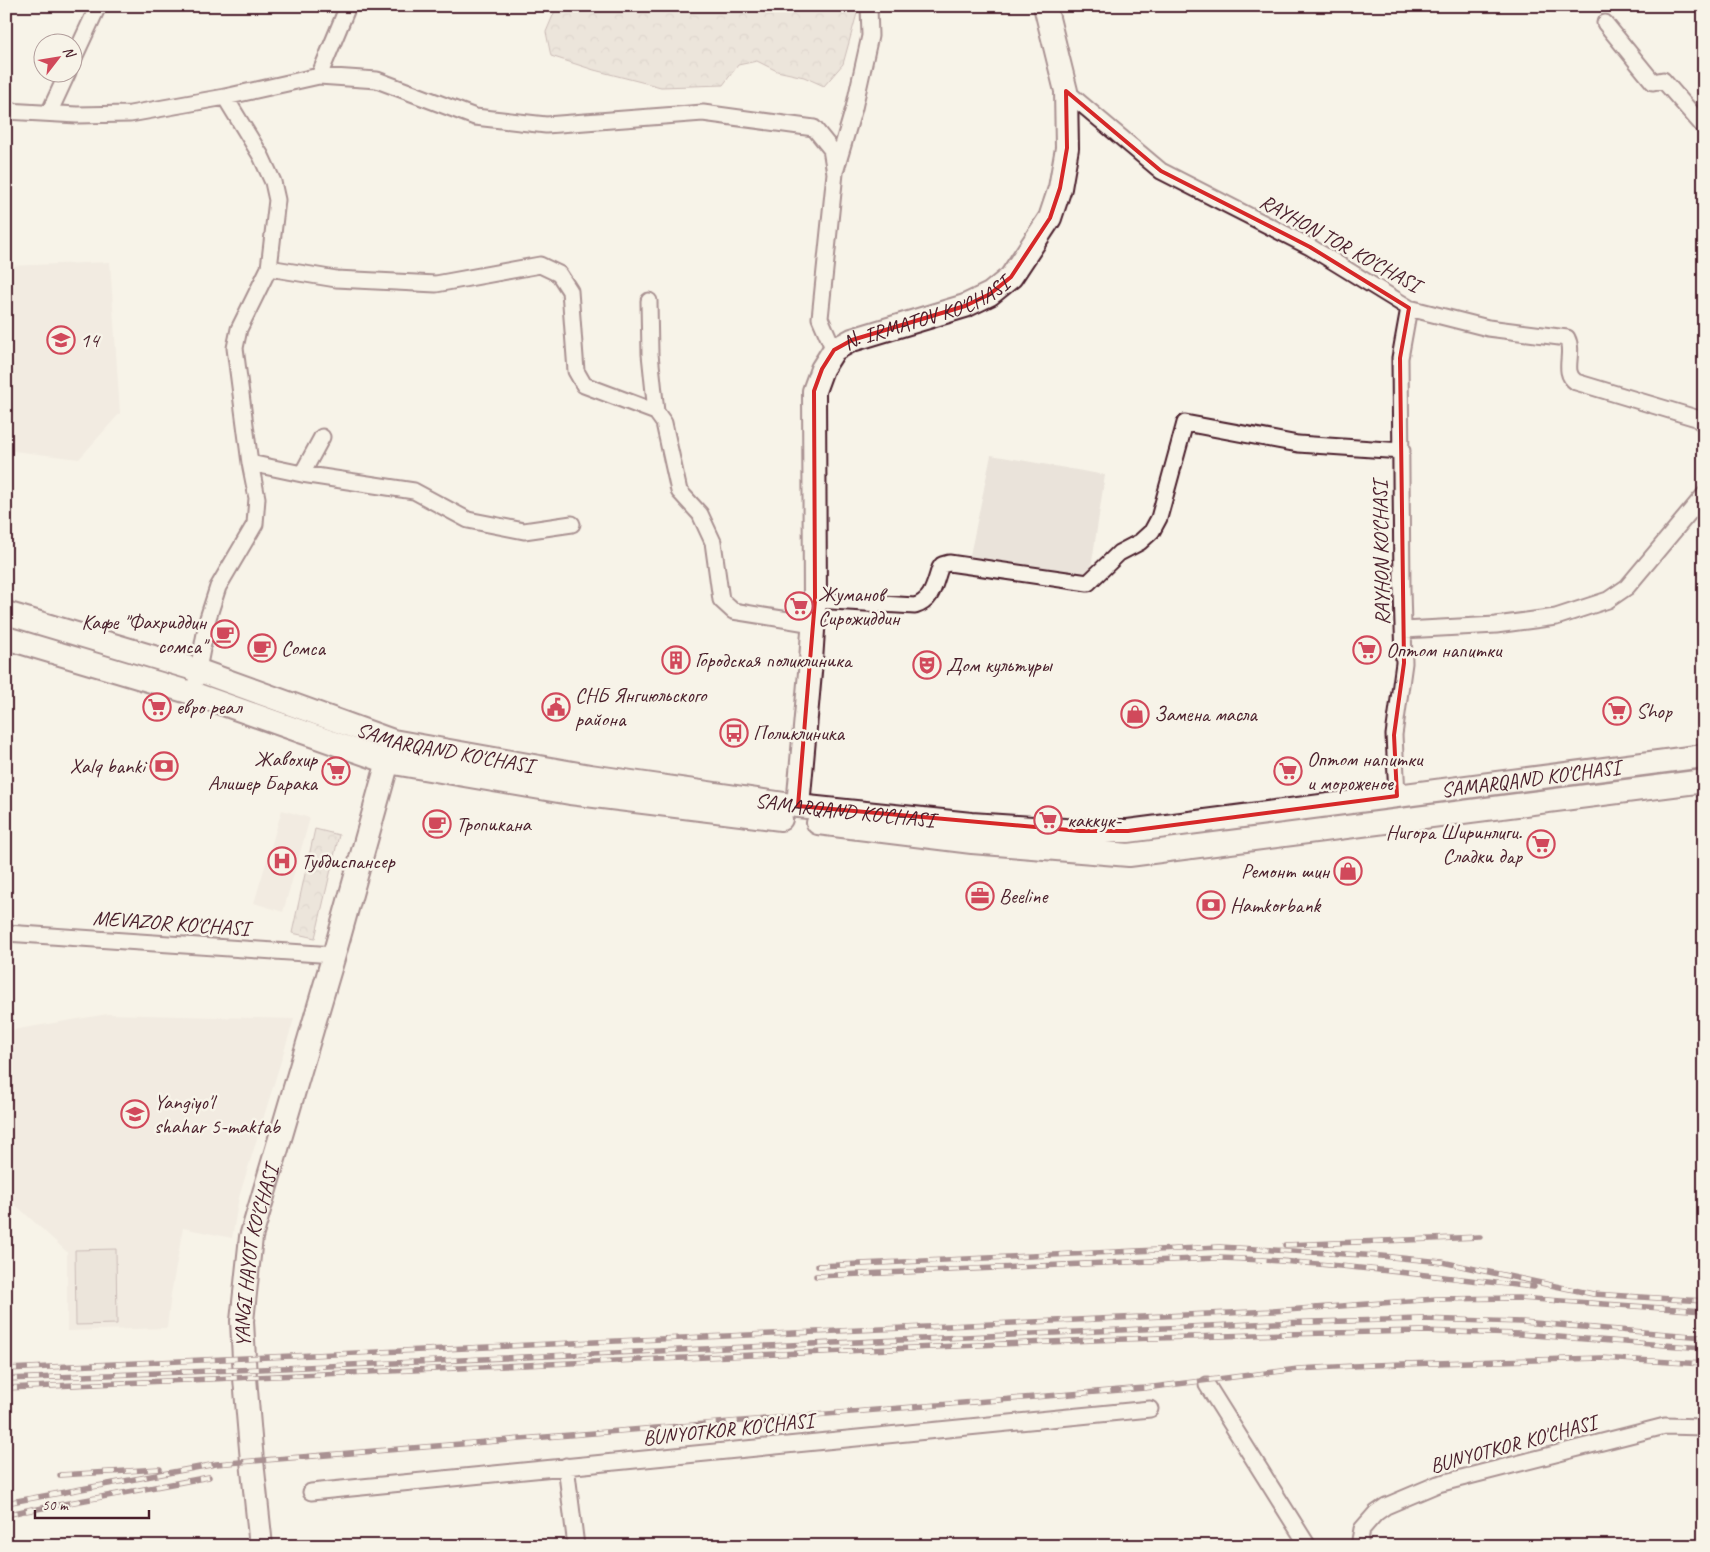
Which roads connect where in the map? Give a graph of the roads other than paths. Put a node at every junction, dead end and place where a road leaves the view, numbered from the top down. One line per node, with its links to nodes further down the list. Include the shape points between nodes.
1 (98, 6): 6 (street)
2 (348, 6): 7 (street)
3 (869, 6): 14 (street, via 870,36)
4 (1045, 6): 9 (main road, N. IRMATOV KO'CHASI)
5 (1605, 23): 13 (street, via 1653,82 1663,80)
6 (82, 40)
7 (319, 76): 10 (street); 14 (street, via 377,80 475,117 537,124 703,113 814,128 831,148)
8 (63, 82): 12 (street)
9 (1066, 91): 17 (street, RAYHON TOR KO'CHASI, via 1161,171 1310,247); 18 (main road, N. IRMATOV KO'CHASI, via 1067,148 1060,188 1050,218 1011,276 990,294 965,306 852,340)
10 (226, 97): 12 (street, via 130,114); 15 (street, via 273,182 277,200)
11 (6, 111): 12 (street)
12 (49, 113)
13 (1704, 127)
14 (835, 173): 18 (street, via 820,318)
15 (269, 268): 19 (street, via 336,279 436,284 540,265 559,274 570,291 576,371 584,384); 23 (street, via 239,329 235,348)
16 (649, 301): 19 (street)
17 (1410, 308): 20 (street, RAYHON TOR KO'CHASI, via 1488,328 1567,338 1571,345 1568,373 1576,382 1696,418); 22 (street, RAYHON KO'CHASI, via 1400,358)
18 (834, 350): 27 (main road, N. IRMATOV KO'CHASI, via 814,391)
19 (656, 412): 29 (street, via 664,423 680,491 700,514 713,542 721,600 733,611)
20 (1704, 424)
21 (322, 437): 24 (street)
22 (1402, 451): 27 (street, via 1298,444 1185,424 1159,518 1152,531 1120,553 1088,582 949,564 940,568 929,598 915,606); 30 (street, RAYHON KO'CHASI)
23 (250, 463): 24 (street); 32 (street, via 257,498 255,524 218,587)
24 (302, 474): 26 (street, via 414,492 468,520 524,531)
25 (1704, 495): 30 (street, via 1627,587 1608,600 1556,617 1496,625)
26 (572, 524)
27 (814, 600): 29 (main road, N. IRMATOV KO'CHASI)
28 (6, 613): 32 (main road, SAMARQAND KO'CHASI)
29 (813, 624): 38 (main road, N. IRMATOV KO'CHASI)
30 (1404, 630): 37 (street, RAYHON KO'CHASI, via 1404,663 1394,735)
31 (6, 638): 33 (main road, SAMARQAND KO'CHASI)
32 (197, 670): 33 (street); 34 (main road, SAMARQAND KO'CHASI)
33 (195, 694): 34 (main road, SAMARQAND KO'CHASI)
34 (391, 751): 36 (main road, SAMARQAND KO'CHASI, via 580,794 972,842 1129,855); 38 (main road, SAMARQAND KO'CHASI); 40 (main road, YANGI HAYOT KO'CHASI)
35 (1704, 756): 37 (main road, SAMARQAND KO'CHASI)
36 (1704, 781)
37 (1397, 796): 38 (main road, SAMARQAND KO'CHASI, via 1128,831 971,824)
38 (798, 806)
39 (6, 933): 40 (street, MEVAZOR KO'CHASI)
40 (334, 955): 46 (main road, YANGI HAYOT KO'CHASI, via 251,1237 242,1321)
41 (1208, 1384): 48 (street)
42 (1150, 1409): 44 (street, BUNYOTKOR KO'CHASI)
43 (1704, 1427): 49 (street, BUNYOTKOR KO'CHASI, via 1665,1426 1438,1484 1376,1513 1362,1529)
44 (566, 1466): 45 (street, BUNYOTKOR KO'CHASI); 47 (street)
45 (311, 1492)
46 (261, 1546)
47 (576, 1546)
48 (1308, 1546)
49 (1359, 1546)

